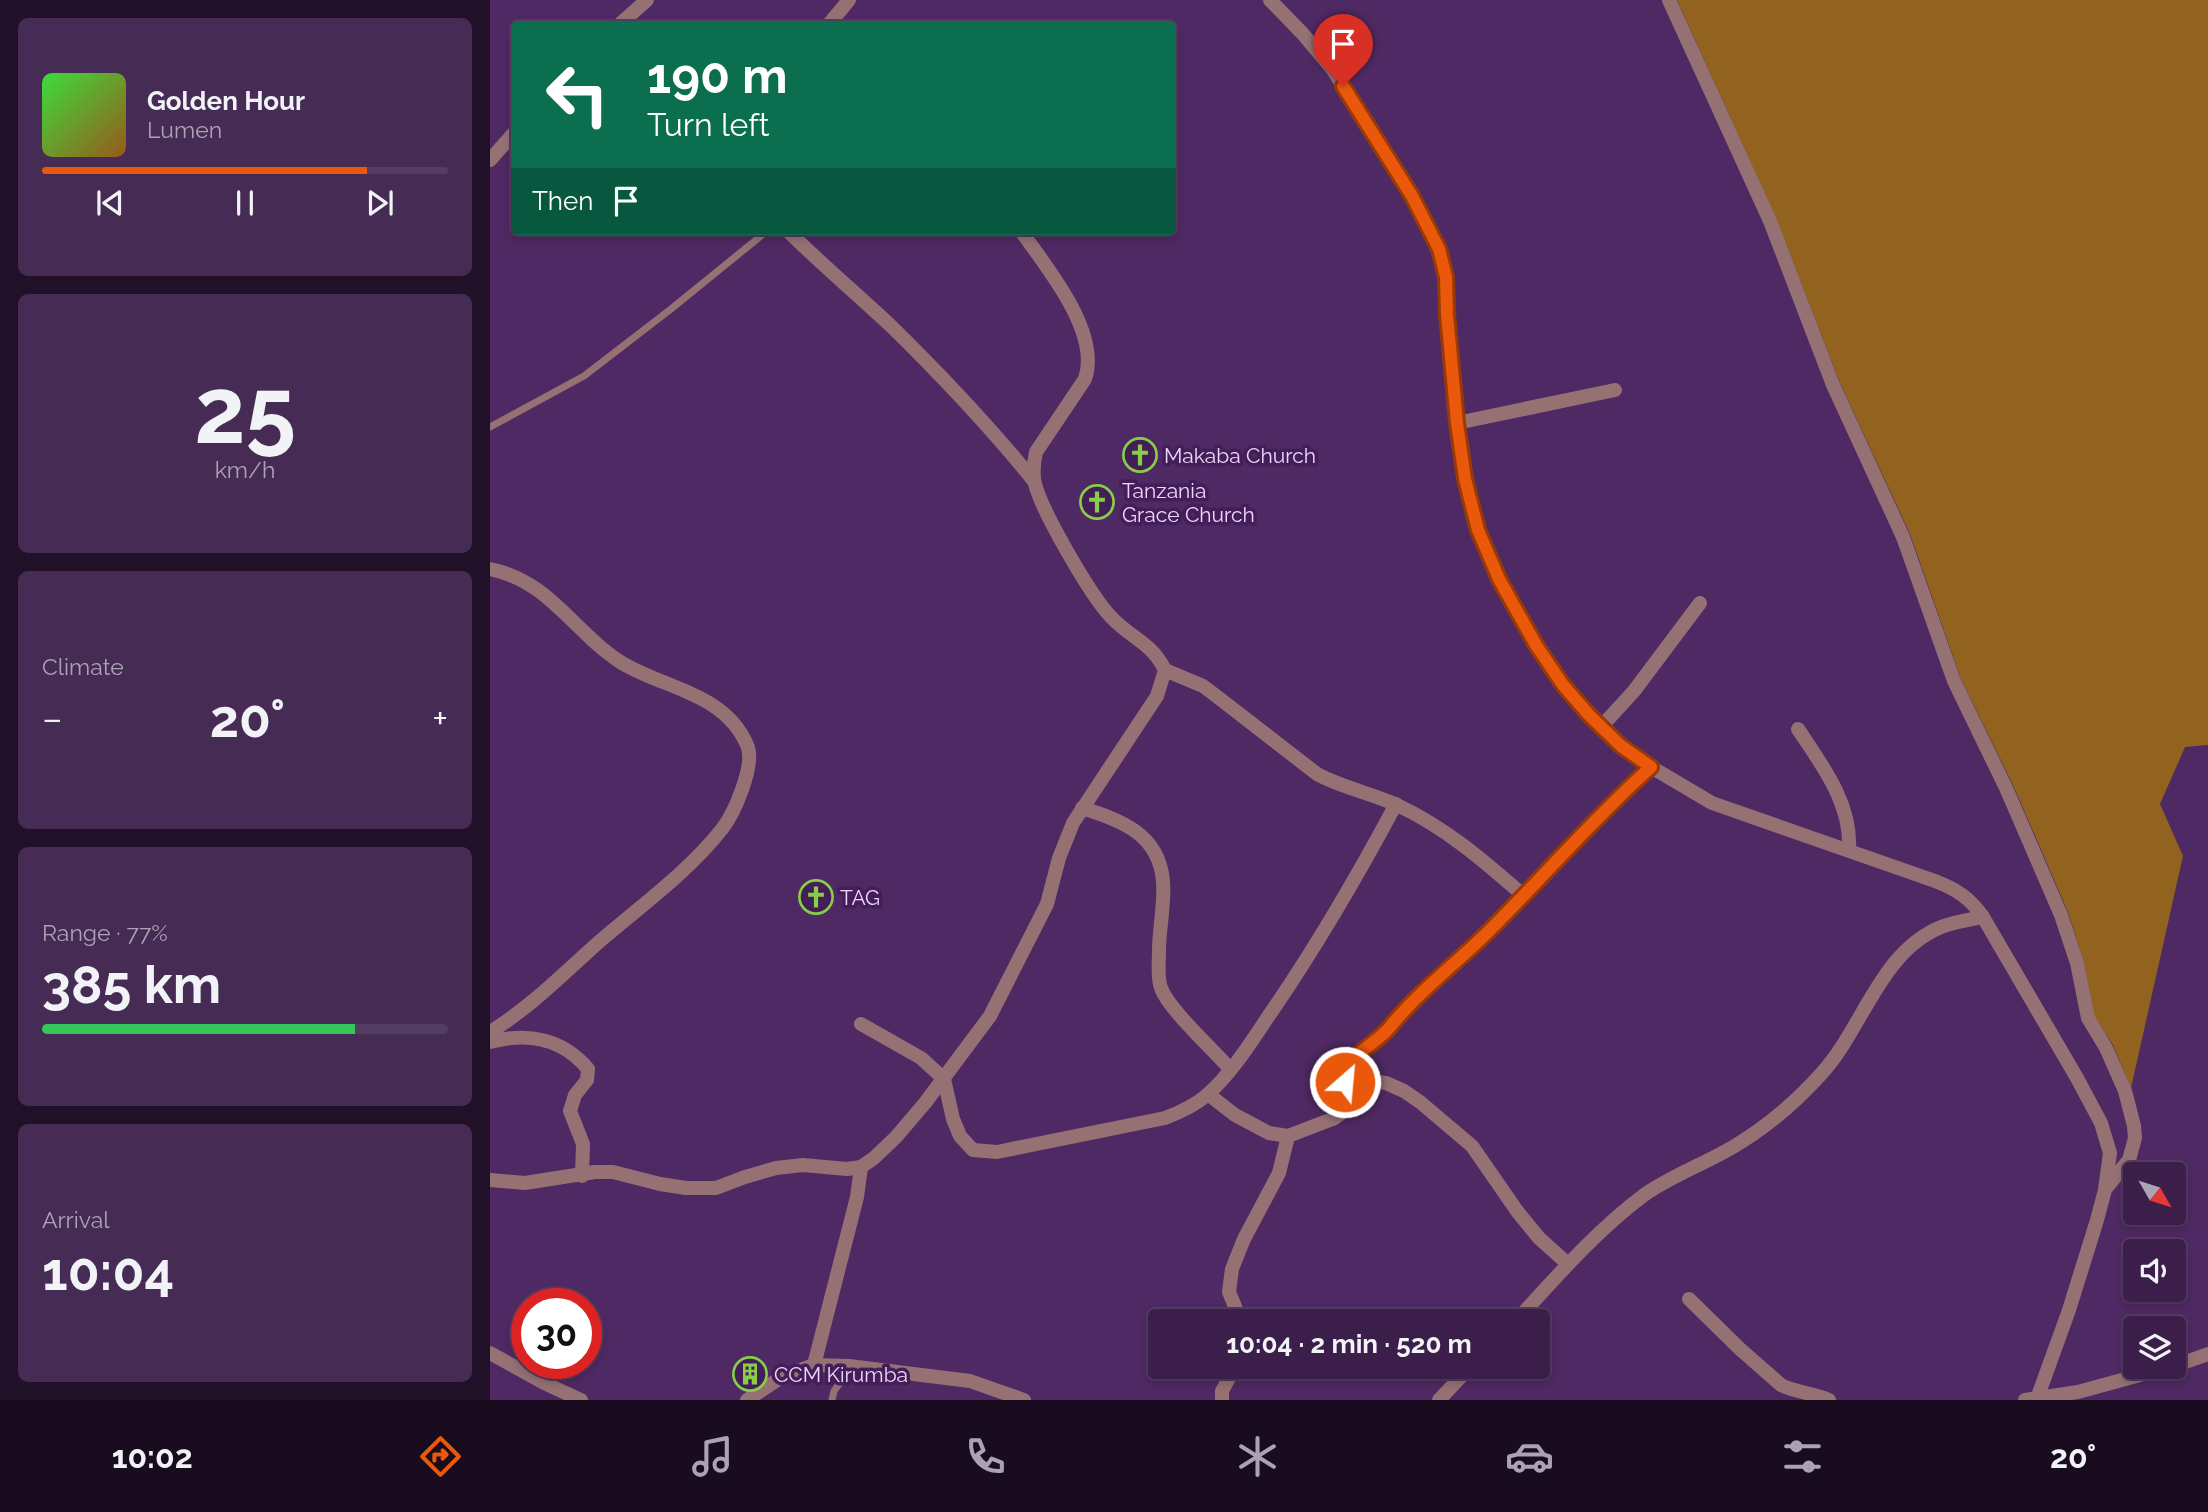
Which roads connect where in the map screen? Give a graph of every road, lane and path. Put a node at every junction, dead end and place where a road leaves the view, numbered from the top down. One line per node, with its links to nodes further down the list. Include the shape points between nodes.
1 (647, 0): 5 (street)
2 (849, 0): 6 (street)
3 (1270, 0): 13 (street, via 1333,70 1434,237 1446,277)
4 (1669, 0): 38 (street, via 1770,221 1833,386 1903,537 1954,681 2062,915 2088,1018 2125,1091 2134,1126 2129,1160)
5 (623, 21)
6 (832, 21)
7 (511, 136): 8 (street)
8 (490, 160)
9 (762, 235): 14 (lane, via 584,376)
10 (792, 235): 15 (street, via 892,327)
11 (1024, 235): 15 (street, via 1081,326 1089,367 1086,379 1037,452)
12 (1615, 390): 13 (street)
13 (1457, 423): 19 (street, via 1478,530 1499,579 1550,667)
14 (490, 427)
15 (1034, 481): 18 (street, via 1102,607 1157,654)
16 (490, 569): 28 (street, via 525,580 604,651 639,673 710,701 738,730 749,751 742,788 730,817 714,838 656,895 525,1008)
17 (1700, 603): 19 (street)
18 (1165, 670): 22 (street, via 1203,686 1317,774); 23 (street, via 1157,696)
19 (1601, 727): 21 (street)
20 (1798, 729): 24 (street, via 1841,803 1848,822)
21 (1651, 767): 24 (street, via 1712,803); 25 (street)
22 (1396, 804): 25 (street, via 1444,832); 30 (street, via 1353,885)
23 (1082, 808): 30 (street, via 1134,828 1160,862 1160,986); 31 (street, via 1065,839 1034,933 990,1016)
24 (1849, 850): 26 (street, via 1956,889)
25 (1524, 896): 32 (street, via 1360,1053 1346,1069)
26 (1983, 917): 38 (street, via 2101,1123 2110,1153); 39 (street, via 1941,928 1900,956 1837,1056 1801,1095 1757,1132 1646,1194)
27 (861, 1024): 31 (street, via 921,1058)
28 (490, 1032)
29 (490, 1042): 36 (street, via 538,1039 575,1054 587,1069 587,1080 570,1111 583,1144)
30 (1230, 1069): 33 (street)
31 (944, 1079): 33 (street, via 960,1136 982,1153 1165,1118); 35 (street, via 896,1137)
32 (1345, 1082): 34 (street, via 1348,1101 1343,1112); 39 (street, via 1386,1083 1420,1102 1472,1146 1517,1211)
33 (1208, 1094): 34 (street, via 1255,1127)
34 (1288, 1136): 41 (street, via 1279,1173 1233,1269 1229,1292)
35 (861, 1167): 36 (street, via 803,1164 716,1188 673,1186 613,1172); 46 (street)
36 (582, 1176): 37 (street, via 525,1183)
37 (490, 1180)
38 (2105, 1190): 51 (street, via 2069,1310)
39 (1568, 1264): 42 (street)
40 (1689, 1299): 58 (street, via 1781,1385)
41 (1236, 1309)
42 (1527, 1309)
43 (490, 1353): 52 (street)
44 (2208, 1354): 45 (street)
45 (2186, 1361)
46 (814, 1365): 47 (street); 53 (street, via 783,1376)
47 (852, 1367): 54 (lane); 55 (street, via 970,1381)
48 (1228, 1379): 56 (street)
49 (1459, 1379): 57 (street)
50 (2124, 1379): 51 (street)
51 (2032, 1398)
52 (581, 1400)
53 (747, 1400)
54 (832, 1400)
55 (1024, 1400)
56 (1222, 1400)
57 (1439, 1400)
58 (1829, 1400)

